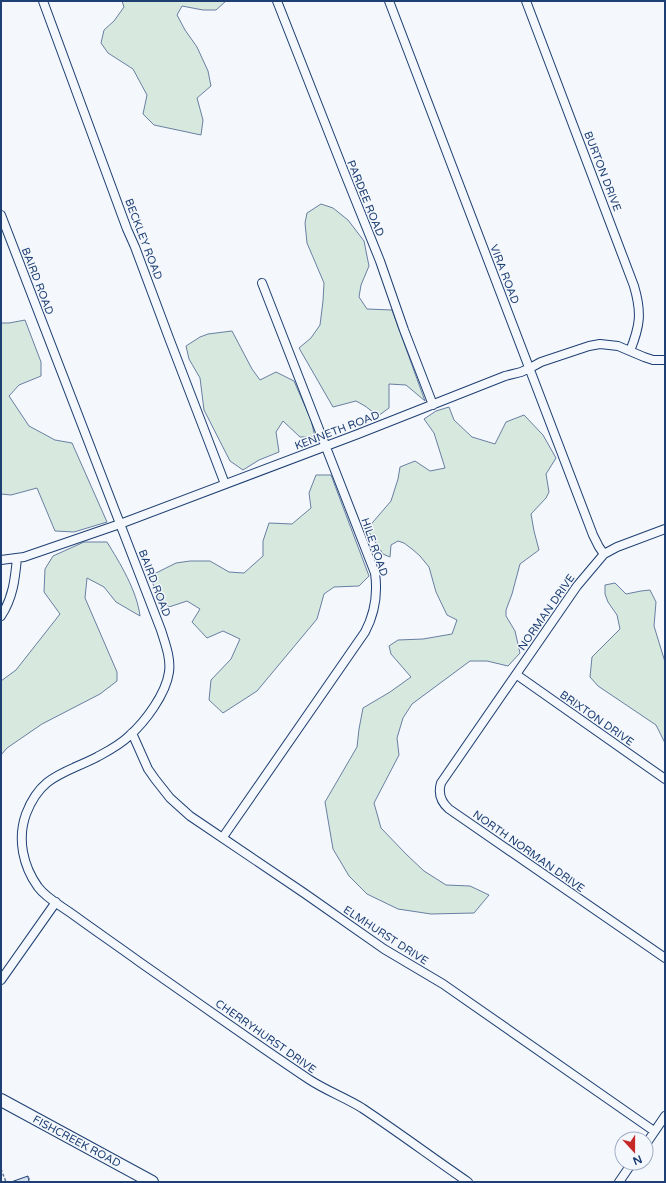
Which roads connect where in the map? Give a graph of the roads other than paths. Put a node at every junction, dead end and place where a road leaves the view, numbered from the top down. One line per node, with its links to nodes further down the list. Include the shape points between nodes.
1 (43, 1): 12 (street, BECKLEY ROAD)
2 (277, 1): 10 (street, PARDEE ROAD, via 380,261)
3 (389, 1): 9 (street, VIRA ROAD)
4 (526, 1): 7 (street, BURTON DRIVE, via 638,298 640,319)
5 (1, 215): 13 (street, BAIRD ROAD)
6 (262, 283): 11 (street, HILE ROAD)
7 (630, 351): 8 (street, KENNETH ROAD, via 653,360); 9 (street, KENNETH ROAD, via 618,346 600,344 541,362)
8 (665, 360)
9 (530, 368): 10 (street, KENNETH ROAD); 15 (street, VIRA ROAD, via 594,535)
10 (433, 405): 11 (street, KENNETH ROAD)
11 (326, 446): 12 (street, KENNETH ROAD); 23 (street, HILE ROAD, via 375,572 377,590 374,609 365,632)
12 (225, 484): 13 (street, KENNETH ROAD)
13 (120, 524): 16 (street, KENNETH ROAD, via 42,552); 20 (street, BAIRD ROAD, via 161,630 169,660 166,684 159,698)
14 (665, 529): 15 (street, NORMAN DRIVE)
15 (604, 554): 19 (street, NORMAN DRIVE, via 577,586)
16 (17, 558): 17 (street, KENNETH ROAD); 18 (street, via 12,595)
17 (1, 560)
18 (1, 616)
19 (517, 675): 21 (street, NORMAN DRIVE); 22 (street, BRIXTON DRIVE)
20 (132, 733): 23 (street, ELMHURST DRIVE, via 148,769 170,798 190,816); 24 (street, BAIRD ROAD, via 116,746 53,778 42,787 31,802 22,833 25,862 40,889)
21 (471, 740): 25 (street, NORTH NORMAN DRIVE, via 441,783 441,799 444,805)
22 (665, 779)
23 (223, 837): 29 (street, ELMHURST DRIVE, via 384,949 443,984)
24 (56, 902): 26 (street); 32 (street, CHERRYHURST DRIVE, via 312,1081 362,1108)
25 (665, 958)
26 (1, 980)
27 (1, 1100): 31 (main road, FISHCREEK ROAD)
28 (665, 1116): 29 (street)
29 (654, 1131)
30 (626, 1171): 33 (street)
31 (152, 1182)
32 (468, 1182)
33 (618, 1182)

